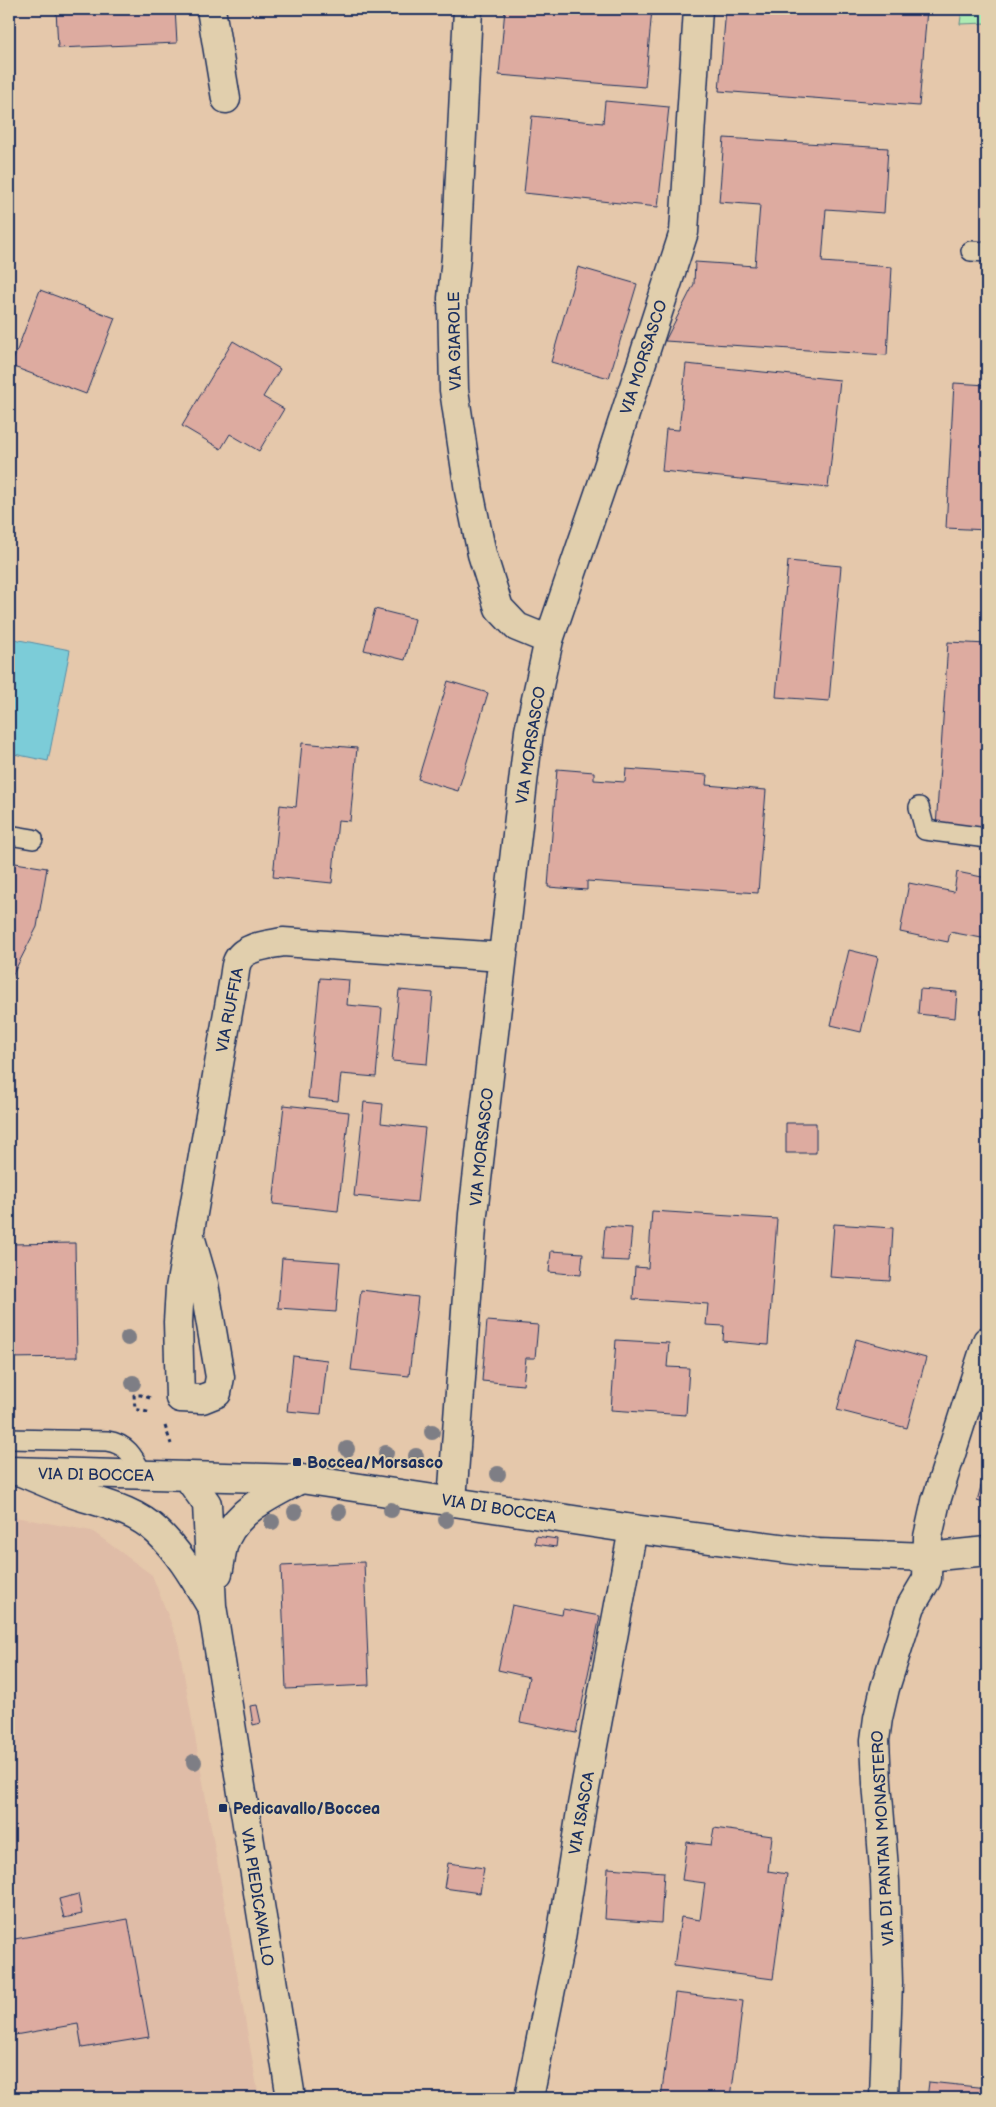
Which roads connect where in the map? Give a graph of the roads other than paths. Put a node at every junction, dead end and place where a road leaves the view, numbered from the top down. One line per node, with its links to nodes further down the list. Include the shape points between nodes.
1 (211, 9): 4 (street)
2 (468, 9): 5 (street, VIA GIAROLE, via 452,298 454,390 469,491 482,554 498,608 516,627)
3 (698, 9): 5 (street, VIA MORSASCO, via 684,232)
4 (226, 99)
5 (549, 640): 10 (street, VIA MORSASCO, via 529,731)
6 (919, 807): 8 (lane, via 925,830)
7 (9, 834): 9 (lane)
8 (987, 838)
9 (33, 840)
10 (502, 957): 11 (street, VIA RUFFIA, via 283,942 244,953 237,961); 18 (street, VIA MORSASCO, via 473,1214)
11 (190, 1236): 11 (street, VIA RUFFIA, via 180,1288 180,1398 202,1400 217,1393 220,1377 204,1284)
12 (987, 1341): 21 (street, VIA DI PANTAN MONASTERO, via 936,1501 928,1537)
13 (9, 1439): 15 (lane, via 119,1444 128,1449)
14 (15, 1472): 15 (street, VIA DI BOCCEA); 22 (street, via 118,1508 157,1530 188,1568)
15 (143, 1475): 16 (street, VIA DI BOCCEA)
16 (187, 1476): 17 (street, VIA DI BOCCEA); 22 (street, via 208,1504)
17 (301, 1479): 18 (street, VIA DI BOCCEA); 22 (street, via 258,1503 233,1527 225,1540)
18 (452, 1501): 19 (street, VIA DI BOCCEA)
19 (633, 1529): 21 (street, VIA DI BOCCEA, via 818,1553); 24 (street, VIA ISASCA, via 560,1944)
20 (987, 1551): 21 (street, VIA DI BOCCEA)
21 (928, 1556): 25 (street, VIA DI PANTAN MONASTERO, via 927,1579 911,1606 896,1651 875,1740 885,1882 889,2012)
22 (212, 1606): 23 (street, VIA PIEDICAVALLO)
23 (291, 2098)
24 (529, 2098)
25 (884, 2098)

